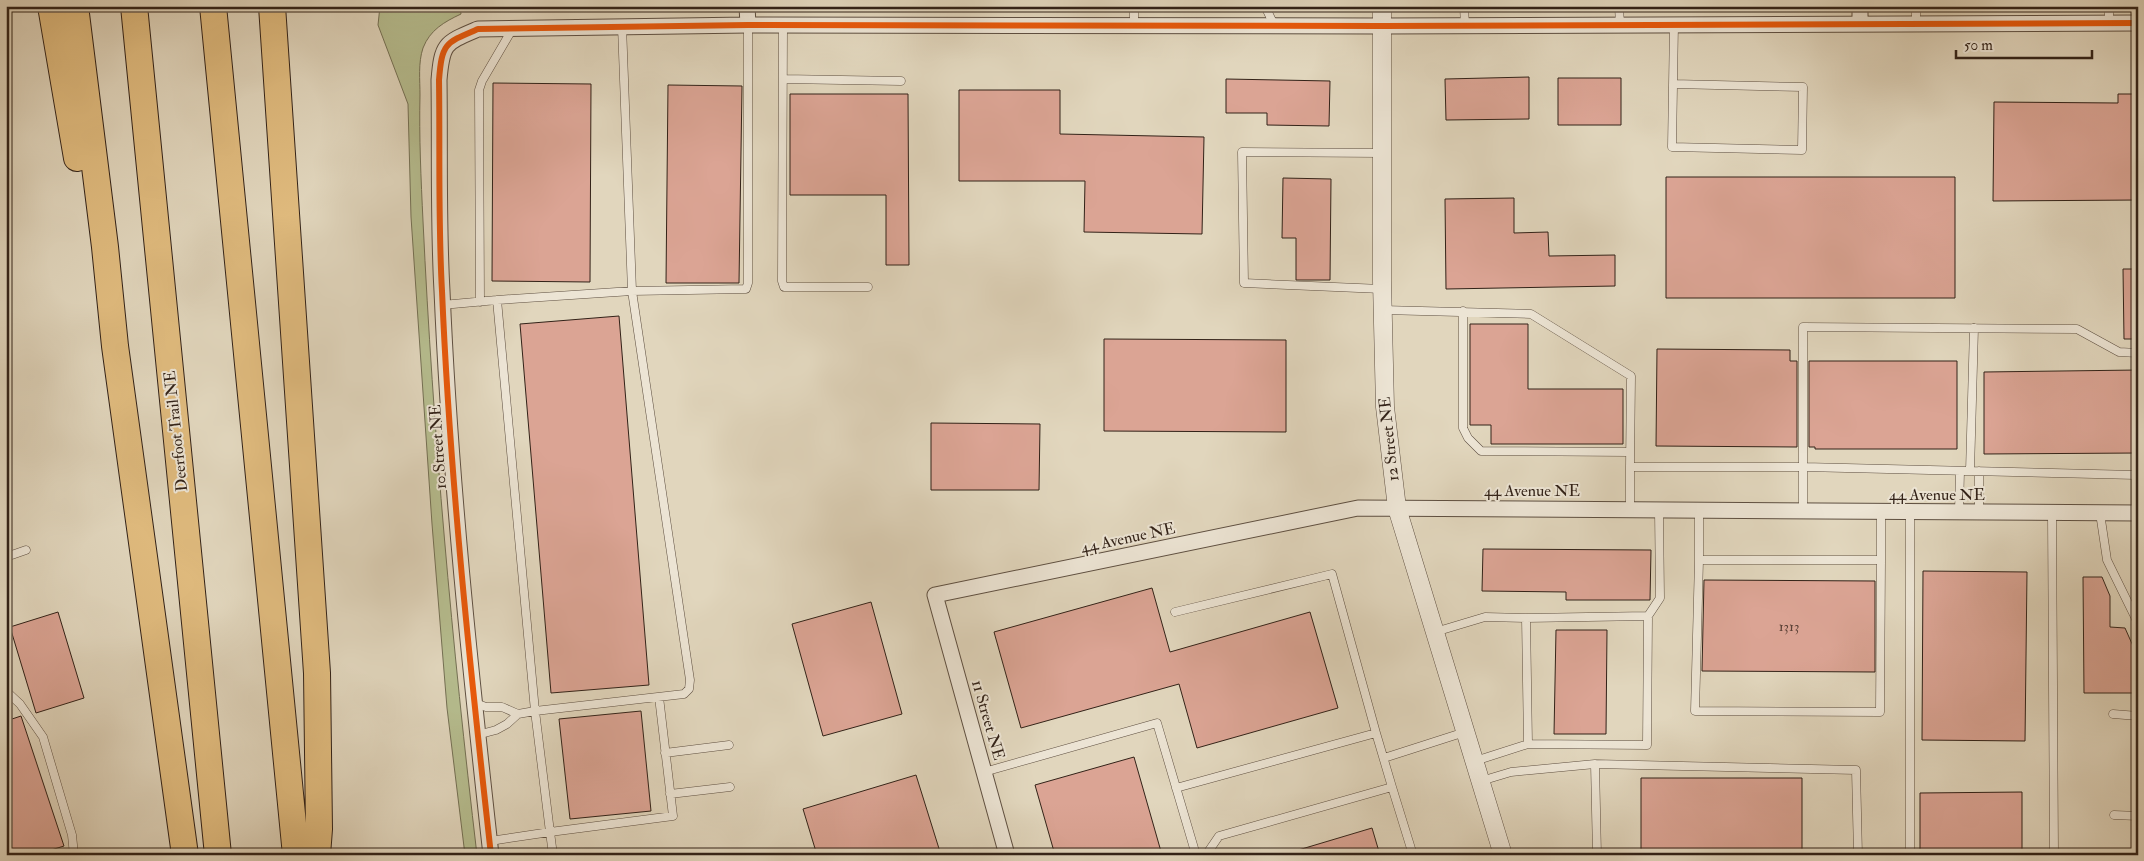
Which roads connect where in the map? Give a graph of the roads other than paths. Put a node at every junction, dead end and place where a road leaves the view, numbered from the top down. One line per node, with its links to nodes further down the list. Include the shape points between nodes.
1 (51, 6): 42 (highway, via 93,253)
2 (75, 6): 42 (highway)
3 (134, 6): 100 (highway, Deerfoot Trail NE)
4 (213, 6): 101 (highway)
5 (272, 6): 102 (highway, via 317,673)
6 (747, 6): 21 (street)
7 (1134, 6): 19 (lane)
8 (1265, 6): 23 (lane)
9 (1382, 6): 26 (street, 12 Street NE)
10 (1464, 6): 27 (lane)
11 (1620, 6): 24 (lane)
12 (1860, 6): 16 (street)
13 (1916, 6): 17 (lane)
14 (2109, 6): 15 (lane)
15 (2109, 22): 17 (street); 18 (street)
16 (1860, 23): 17 (street); 20 (street)
17 (1916, 23)
18 (2138, 23)
19 (1134, 24): 22 (street); 23 (street)
20 (1674, 24): 24 (street); 31 (lane)
21 (748, 25): 22 (street); 25 (street); 35 (lane, via 746,289)
22 (783, 25): 29 (lane)
23 (1274, 25): 26 (street)
24 (1620, 25): 27 (street)
25 (622, 26): 28 (street); 35 (lane)
26 (1382, 26): 27 (street); 32 (street, 12 Street NE)
27 (1465, 26)
28 (513, 28): 37 (lane, via 479,90); 38 (street, 10 Street NE, via 478,29 452,40 441,56)
29 (783, 78): 30 (lane); 33 (lane, via 784,287)
30 (901, 81)
31 (1673, 84): 31 (lane, via 1672,147 1802,150 1803,87)
32 (1382, 153): 34 (street, 12 Street NE); 34 (lane, via 1242,152 1244,283)
33 (868, 287)
34 (1382, 289): 39 (street, 12 Street NE)
35 (632, 291): 36 (lane); 73 (lane, via 690,680 689,689 684,694)
36 (497, 300): 37 (lane); 75 (lane)
37 (480, 302): 38 (lane)
38 (442, 305): 74 (street, 10 Street NE, via 451,450)
39 (1382, 310): 40 (lane); 50 (street, 12 Street NE, via 1385,407)
40 (1462, 311): 44 (lane, via 1531,314 1631,376); 44 (lane, via 1463,428 1481,451)
41 (1974, 328): 43 (lane, via 2077,329 2119,352); 46 (lane, via 1803,327); 48 (lane)
42 (114, 346): 99 (highway)
43 (2138, 353)
44 (1629, 452): 45 (lane)
45 (1630, 467): 46 (lane); 51 (lane)
46 (1804, 468): 47 (lane); 54 (lane)
47 (1960, 471): 48 (lane); 57 (lane)
48 (1970, 471): 49 (lane)
49 (1979, 471): 58 (lane); 61 (lane, via 2136,475)
50 (1397, 508): 51 (street, 44 Avenue NE); 66 (street, 44 Avenue NE, via 1358,508); 71 (street, 12 Street NE)
51 (1630, 509): 52 (street, 44 Avenue NE)
52 (1659, 510): 53 (street, 44 Avenue NE); 68 (lane, via 1660,598)
53 (1699, 510): 54 (street, 44 Avenue NE); 64 (lane)
54 (1803, 511): 55 (street, 44 Avenue NE)
55 (1881, 512): 56 (street, 44 Avenue NE); 65 (lane)
56 (1910, 512): 57 (street, 44 Avenue NE); 111 (lane)
57 (1960, 512): 58 (street, 44 Avenue NE)
58 (1978, 512): 59 (street, 44 Avenue NE)
59 (2052, 513): 60 (street, 44 Avenue NE); 112 (lane)
60 (2100, 513): 61 (street, 44 Avenue NE); 70 (lane, via 2107,560)
61 (2137, 513)
62 (26, 550): 63 (lane)
63 (6, 557)
64 (1698, 560): 65 (lane); 65 (lane, via 1695,712 1880,712)
65 (1881, 560)
66 (935, 595): 88 (street, 11 Street NE)
67 (1176, 612): 80 (lane, via 1332,574)
68 (1648, 616): 69 (lane); 82 (lane, via 1647,745)
69 (1526, 618): 71 (lane, via 1485,617); 82 (lane)
70 (2138, 623)
71 (1435, 632): 79 (street, 12 Street NE)
72 (6, 691): 98 (lane, via 20,704 44,738 72,835)
73 (659, 697): 75 (lane); 84 (lane)
74 (475, 703): 76 (lane, via 502,707); 81 (street, 10 Street NE)
75 (535, 712): 76 (lane); 96 (lane)
76 (518, 714): 81 (lane, via 496,730)
77 (2113, 714): 78 (lane)
78 (2138, 716)
79 (1466, 732): 85 (lane); 86 (street, 12 Street NE)
80 (1376, 733): 85 (lane); 92 (lane)
81 (478, 735): 97 (street, 10 Street NE)
82 (1528, 744): 86 (lane)
83 (729, 745): 84 (lane)
84 (665, 753): 93 (lane)
85 (1384, 758): 90 (lane)
86 (1475, 761): 89 (street, 12 Street NE)
87 (1595, 764): 89 (lane, via 1511,772); 109 (lane); 110 (lane, via 1856,770)
88 (984, 772): 92 (lane, via 1157,723); 104 (street, 11 Street NE)
89 (1481, 781): 108 (street, 12 Street NE)
90 (1392, 786): 106 (lane, via 1219,836); 107 (lane)
91 (730, 787): 93 (lane)
92 (1176, 788): 105 (lane)
93 (670, 794): 96 (lane, via 673,816)
94 (2114, 815): 95 (lane)
95 (2138, 816)
96 (550, 832): 97 (lane); 103 (lane)
97 (491, 848)
98 (74, 855)
99 (185, 855)
100 (218, 855)
101 (296, 855)
102 (317, 855)
103 (553, 855)
104 (1007, 855)
105 (1196, 855)
106 (1206, 855)
107 (1413, 855)
108 (1503, 855)
109 (1597, 855)
110 (1858, 855)
111 (1910, 855)
112 (2054, 855)

